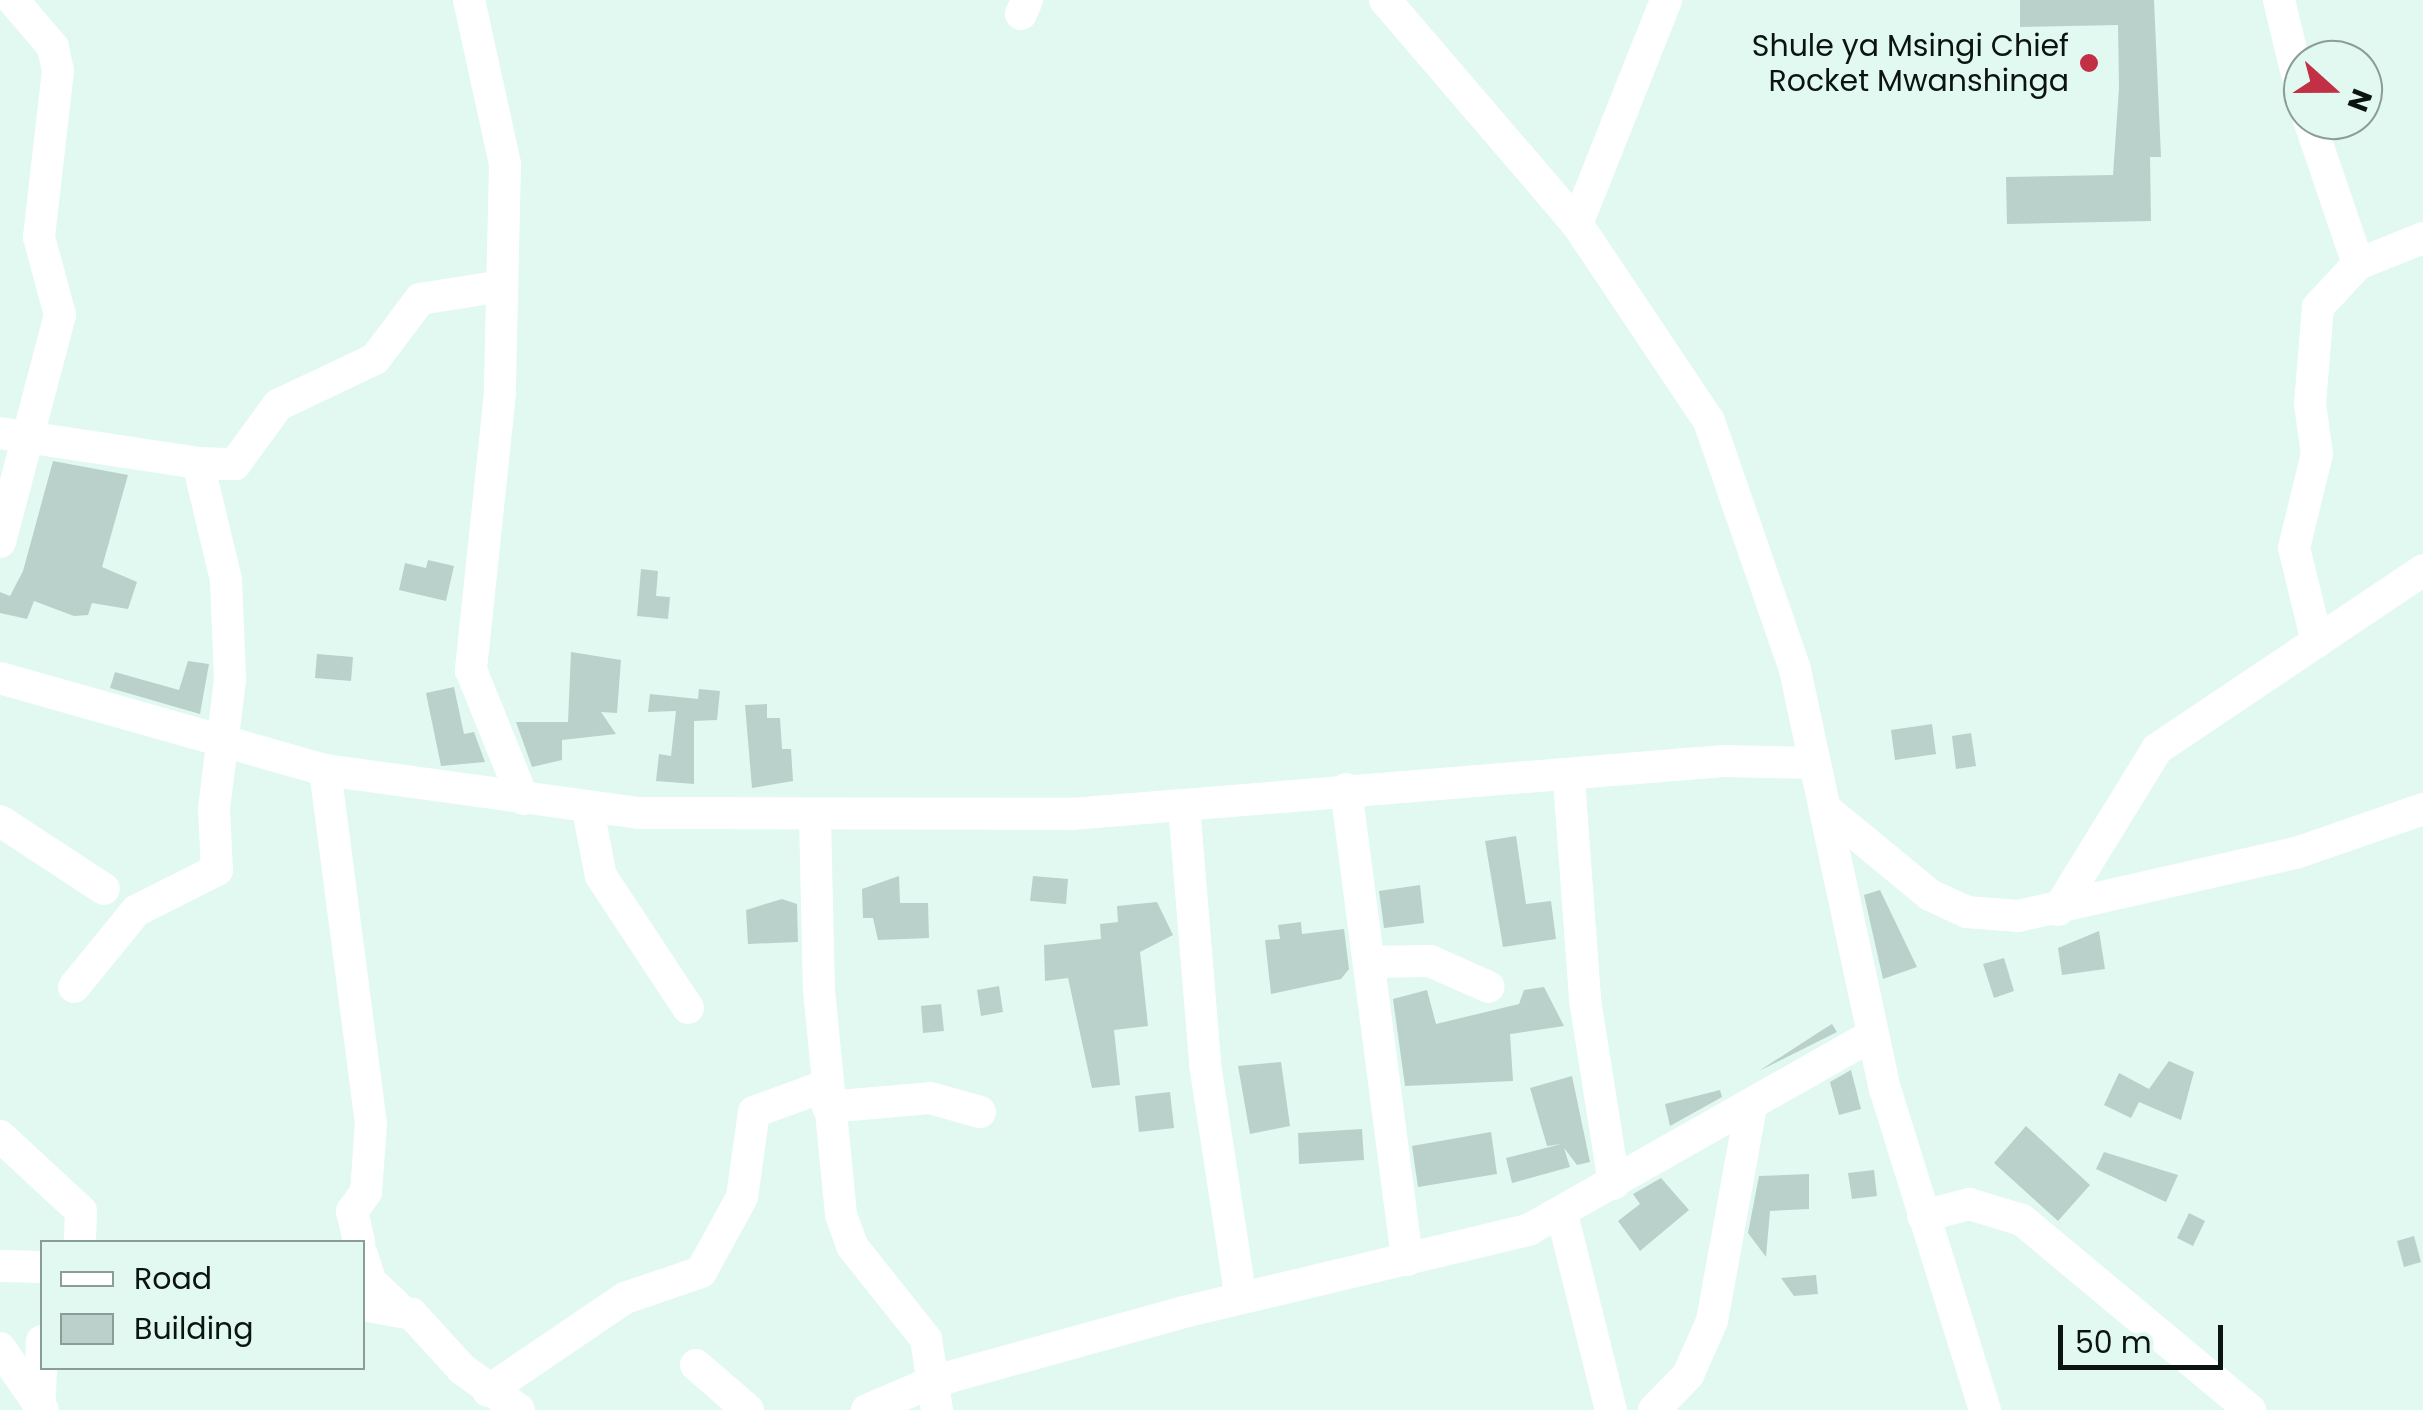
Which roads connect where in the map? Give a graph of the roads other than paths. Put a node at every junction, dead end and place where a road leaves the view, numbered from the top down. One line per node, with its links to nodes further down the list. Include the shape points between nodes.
1 (13, 0): 12 (street, via 53,47 58,71 38,237 60,315)
2 (469, 0): 11 (street, via 505,164)
3 (1385, 0): 8 (street)
4 (1666, 0): 8 (street)
5 (2278, 0): 6 (street)
6 (2288, 40)
7 (2316, 140): 10 (street)
8 (1577, 224): 19 (street, via 1710,421 1769,580)
9 (2423, 238): 10 (street)
10 (2358, 264): 16 (street, via 2326,289 2312,354 2317,454 2294,548)
11 (502, 286): 13 (street, via 420,299 389,346 278,405 235,464); 23 (street, via 494,480 471,670)
12 (16, 433): 13 (street); 14 (street)
13 (198, 463): 18 (street, via 226,580 230,680)
14 (0, 542)
15 (2423, 570): 16 (street)
16 (2317, 642): 31 (street, via 2157,749)
17 (0, 678): 18 (street)
18 (220, 743): 20 (street); 33 (street, via 217,870 136,911)
19 (1814, 764): 21 (street, via 1724,761); 27 (street)
20 (325, 770): 23 (street); 45 (street, via 371,1124 366,1192 352,1211)
21 (1569, 780): 22 (street); 41 (street, via 1590,1041)
22 (1346, 789): 24 (street); 32 (street)
23 (523, 799): 26 (street)
24 (1184, 806): 28 (street); 50 (street, via 1205,1064)
25 (2423, 809): 31 (street, via 2296,853)
26 (588, 810): 28 (street); 35 (street, via 600,876)
27 (1828, 811): 31 (street, via 1882,860 1967,912); 36 (street)
28 (815, 817): 37 (street)
29 (0, 821): 30 (street)
30 (104, 889)
31 (2058, 910)
32 (1370, 962): 34 (street, via 1430,961); 46 (street)
33 (74, 987)
34 (1489, 988)
35 (688, 1008)
36 (1873, 1035): 38 (street); 43 (street)
37 (826, 1096): 39 (street, via 930,1098); 56 (street, via 754,1112 742,1198 701,1272 625,1298); 57 (street, via 852,1246 916,1320)
38 (1751, 1107): 41 (street); 63 (street, via 1712,1322 1688,1374)
39 (980, 1112)
40 (0, 1136): 44 (street, via 81,1211)
41 (1614, 1184): 42 (street)
42 (1562, 1214): 46 (street); 62 (street)
43 (1923, 1216): 64 (street); 65 (street, via 1969,1204 2022,1220)
44 (80, 1240)
45 (359, 1240)
46 (1406, 1260): 50 (street)
47 (365, 1265): 52 (street, via 371,1282)
48 (0, 1266): 49 (street)
49 (40, 1267)
50 (1240, 1298): 57 (street)
51 (365, 1305): 52 (street)
52 (397, 1306): 56 (street)
53 (0, 1348): 58 (street)
54 (696, 1365): 60 (street)
55 (42, 1370): 58 (street)
56 (480, 1396): 59 (street)
57 (936, 1396): 61 (street)
58 (41, 1403)
59 (519, 1410)
60 (748, 1410)
61 (867, 1410)
62 (1611, 1410)
63 (1654, 1410)
64 (1985, 1410)
65 (2250, 1410)

